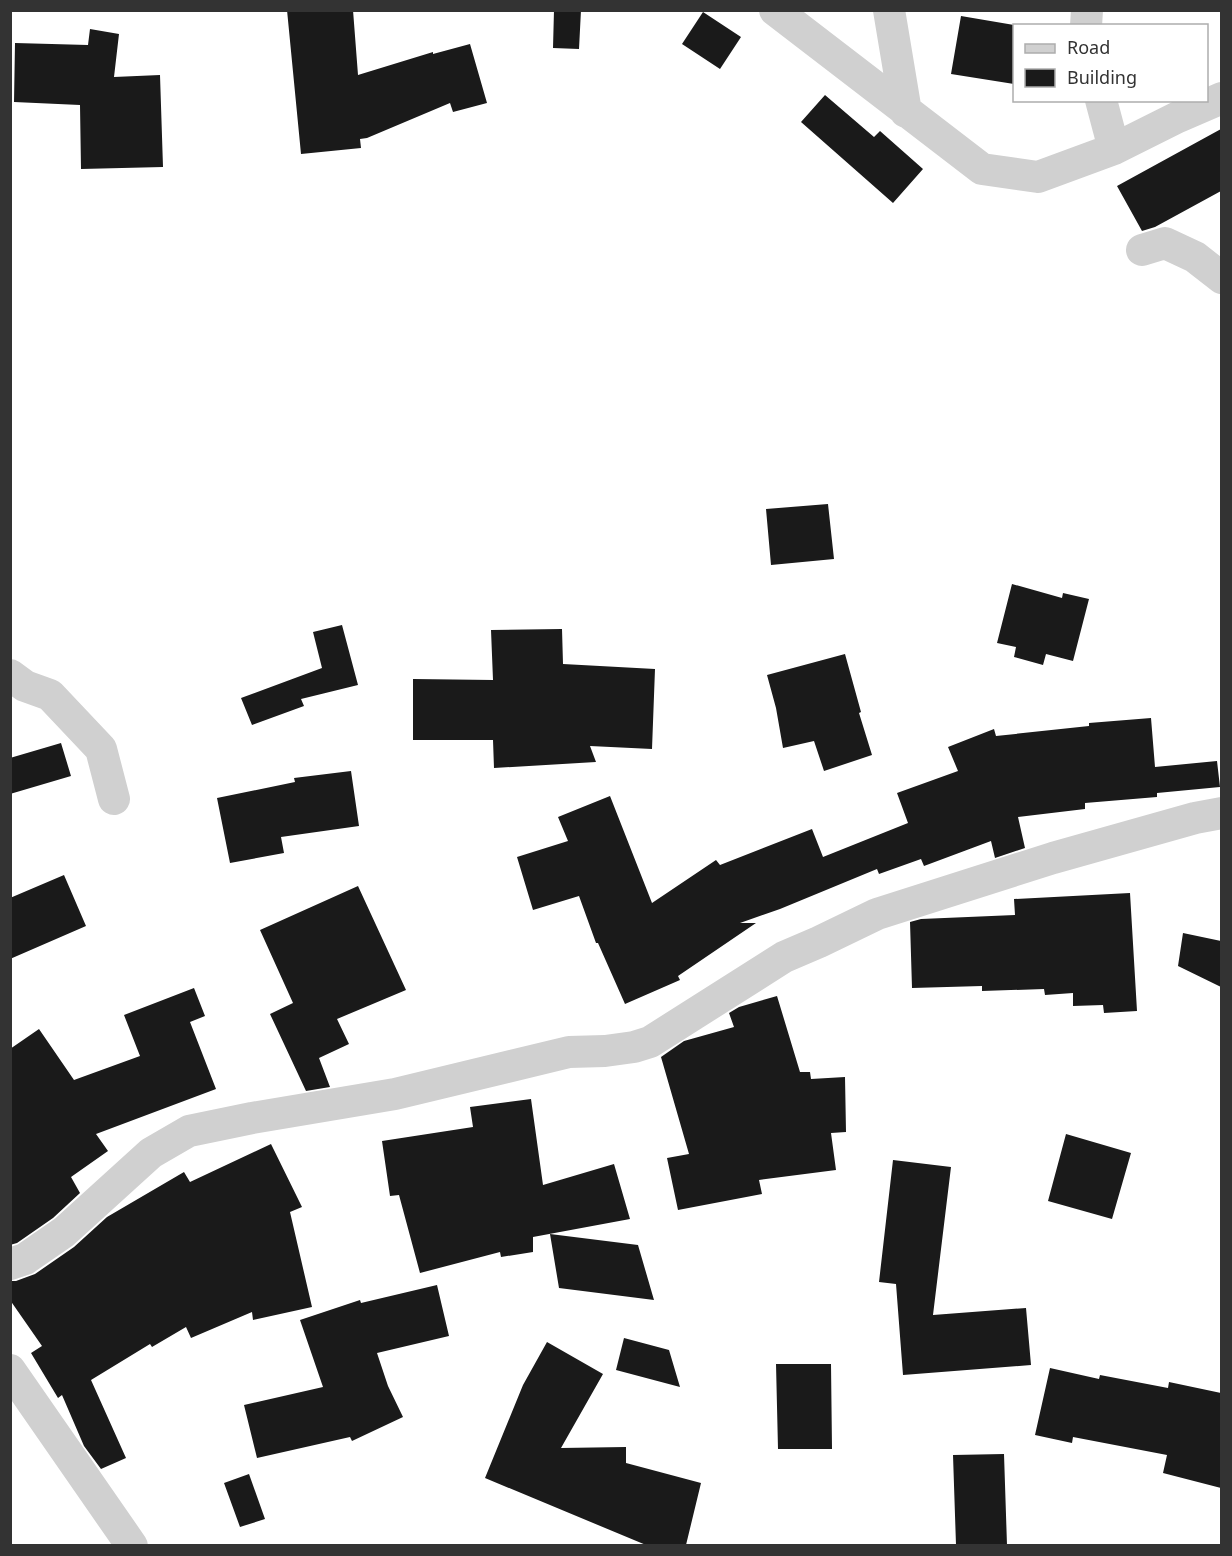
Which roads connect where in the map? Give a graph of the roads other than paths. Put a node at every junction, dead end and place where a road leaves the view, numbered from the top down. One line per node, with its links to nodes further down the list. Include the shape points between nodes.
1 (775, 10): 5 (street)
2 (889, 10): 5 (street)
3 (1221, 98): 6 (street)
4 (1102, 102): 6 (street)
5 (906, 112): 6 (street, via 982,169 1038,177)
6 (1114, 149)
7 (1142, 250): 8 (street, via 1165,243 1195,257)
8 (1221, 278)
9 (10, 675): 10 (street, via 25,686 50,695 101,750)
10 (114, 799)
11 (1221, 813): 12 (street, via 1053,858 877,914 784,957 650,1042 634,1047 568,1052 396,1094 189,1131 151,1153 64,1232 26,1259)
12 (10, 1264)
13 (10, 1370): 14 (street)
14 (119, 1537)

